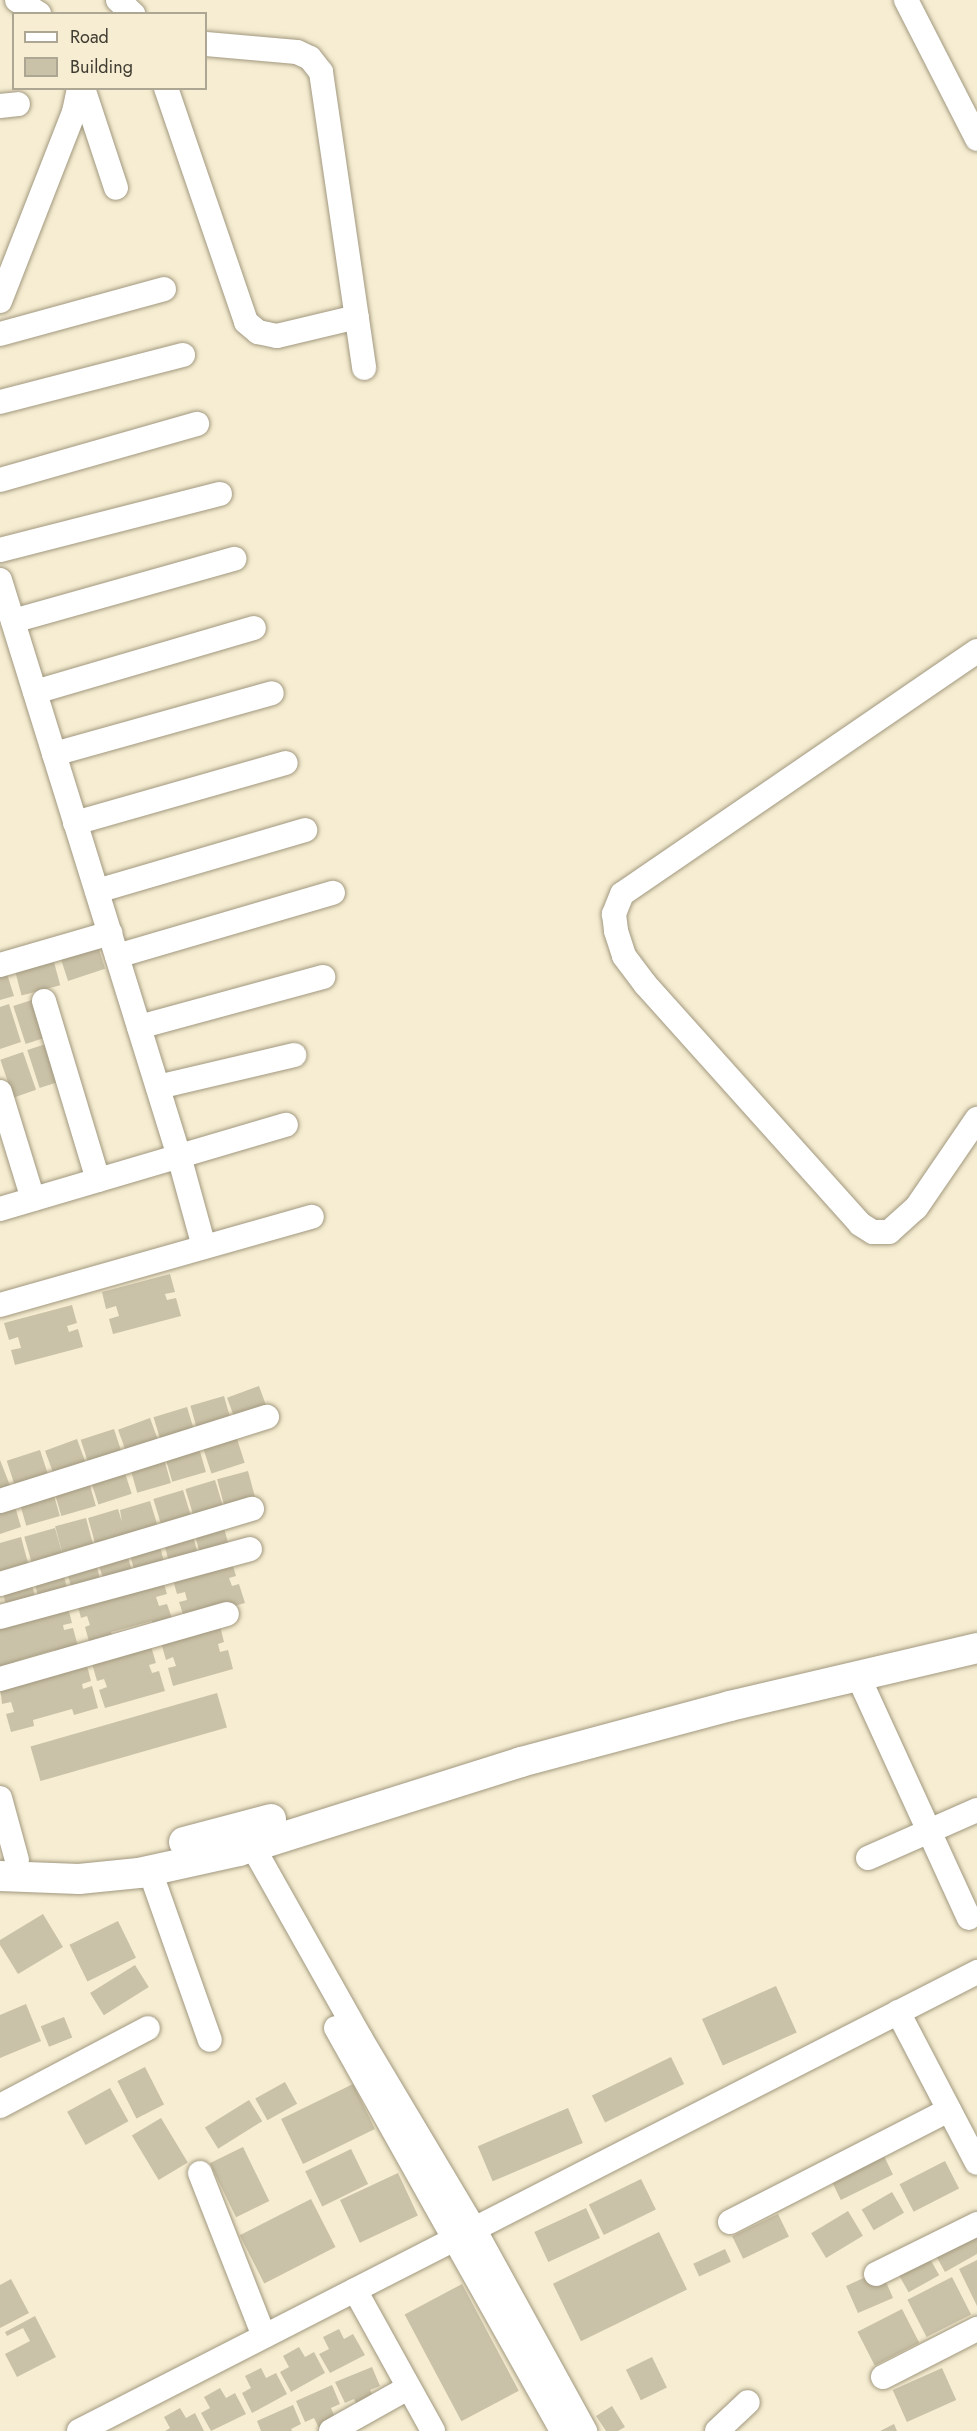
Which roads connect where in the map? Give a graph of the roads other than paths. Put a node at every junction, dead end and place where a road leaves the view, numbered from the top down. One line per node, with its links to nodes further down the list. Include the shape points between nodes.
1 (118, 0): 3 (street)
2 (906, 0): 8 (street)
3 (131, 12)
4 (207, 44): 12 (street, via 297,52 310,58 321,72)
5 (80, 90): 11 (street)
6 (82, 90): 9 (street)
7 (167, 90): 12 (street, via 246,322 258,332 277,336)
8 (977, 139)
9 (116, 188)
10 (164, 289): 13 (street)
11 (0, 301)
12 (357, 317): 15 (street)
13 (0, 334)
14 (183, 355): 16 (street)
15 (364, 368)
16 (0, 402)
17 (197, 424): 18 (street)
18 (0, 480)
19 (220, 494): 20 (street)
20 (0, 550)
21 (234, 560): 23 (street)
22 (0, 580): 23 (street)
23 (13, 621): 26 (street)
24 (254, 628): 26 (street)
25 (977, 651): 43 (street, via 622,894 614,914 624,956 645,984 860,1224 873,1232 889,1232 916,1208)
26 (35, 692): 28 (street)
27 (272, 693): 28 (street)
28 (54, 754): 30 (street)
29 (286, 763): 30 (street)
30 (75, 823): 32 (street)
31 (305, 830): 32 (street)
32 (97, 891): 34 (street)
33 (333, 893): 35 (street)
34 (110, 933): 35 (street); 36 (street)
35 (117, 956): 39 (street)
36 (0, 965)
37 (323, 977): 39 (street)
38 (44, 1000): 46 (street)
39 (139, 1028): 41 (street)
40 (294, 1055): 41 (street)
41 (158, 1087): 45 (street)
42 (0, 1092): 47 (street)
43 (977, 1119)
44 (286, 1125): 45 (street)
45 (179, 1156): 46 (street); 50 (street)
46 (98, 1180): 47 (street)
47 (33, 1199): 48 (street)
48 (0, 1209)
49 (312, 1217): 50 (street)
50 (204, 1247): 51 (street)
51 (0, 1305)
52 (267, 1417): 53 (street)
53 (0, 1501)
54 (252, 1509): 56 (street)
55 (250, 1549): 58 (street)
56 (0, 1584)
57 (227, 1614): 62 (street)
58 (0, 1617)
59 (977, 1630): 66 (main road, via 518,1744)
60 (977, 1648): 61 (main road)
61 (858, 1676): 65 (street); 66 (main road, via 730,1706)
62 (0, 1679)
63 (0, 1798): 68 (street)
64 (977, 1810): 65 (street)
65 (929, 1831): 67 (street); 70 (street)
66 (240, 1839): 68 (main road, via 78,1861); 69 (main road); 81 (street)
67 (868, 1858)
68 (6, 1865): 69 (main road, via 80,1879)
69 (150, 1871): 74 (street)
70 (969, 1918)
71 (977, 1972): 72 (street)
72 (898, 2012): 76 (street); 81 (street)
73 (148, 2028): 75 (street)
74 (210, 2040)
75 (0, 2106)
76 (949, 2110): 77 (street); 79 (street)
77 (977, 2163)
78 (200, 2173): 85 (street)
79 (730, 2222)
80 (977, 2224): 82 (street)
81 (463, 2233): 83 (street); 92 (street, via 483,2288); 93 (street)
82 (876, 2274)
83 (355, 2290): 85 (street); 87 (street)
84 (977, 2329): 86 (street)
85 (264, 2336): 89 (street)
86 (883, 2378)
87 (408, 2388): 90 (street); 91 (street)
88 (748, 2402): 94 (street)
89 (79, 2431)
90 (331, 2431)
91 (433, 2431)
92 (562, 2431)
93 (585, 2431)
94 (717, 2431)

